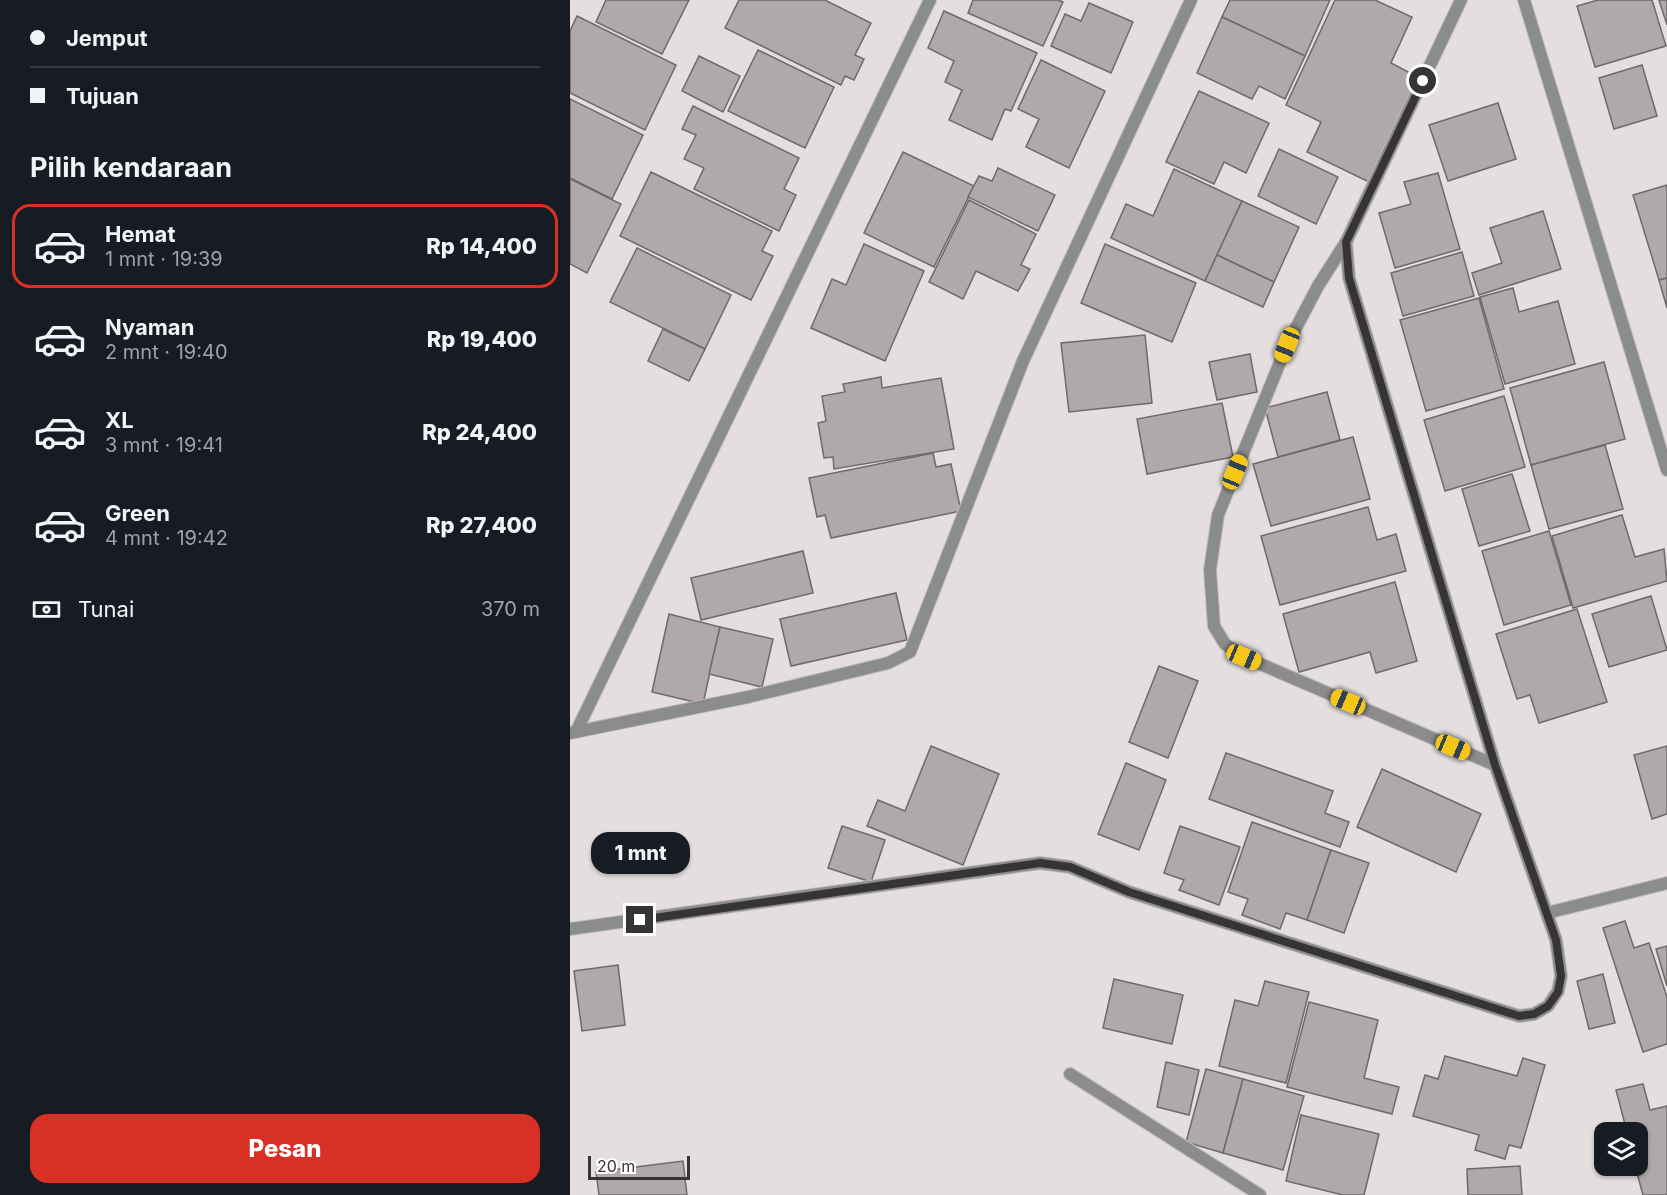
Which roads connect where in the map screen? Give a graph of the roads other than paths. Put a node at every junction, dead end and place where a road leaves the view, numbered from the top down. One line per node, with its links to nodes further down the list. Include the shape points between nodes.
1 (930, 0): 7 (street)
2 (1191, 0): 7 (street, via 1023,361 910,652 888,663 748,697)
3 (1461, 0): 5 (street)
4 (1524, 0): 6 (street)
5 (1346, 242): 8 (street, via 1349,278); 8 (street, via 1287,345 1218,515 1210,570 1214,626 1225,644 1244,657)
6 (1667, 470)
7 (573, 733)
8 (1495, 765): 10 (street)
9 (1667, 883): 10 (street)
10 (1547, 913): 11 (street, via 1556,940 1561,976 1558,992 1548,1006 1519,1016 1129,892 1070,867 1040,863)
11 (570, 929)
12 (1070, 1074): 13 (street)
13 (1260, 1195)

